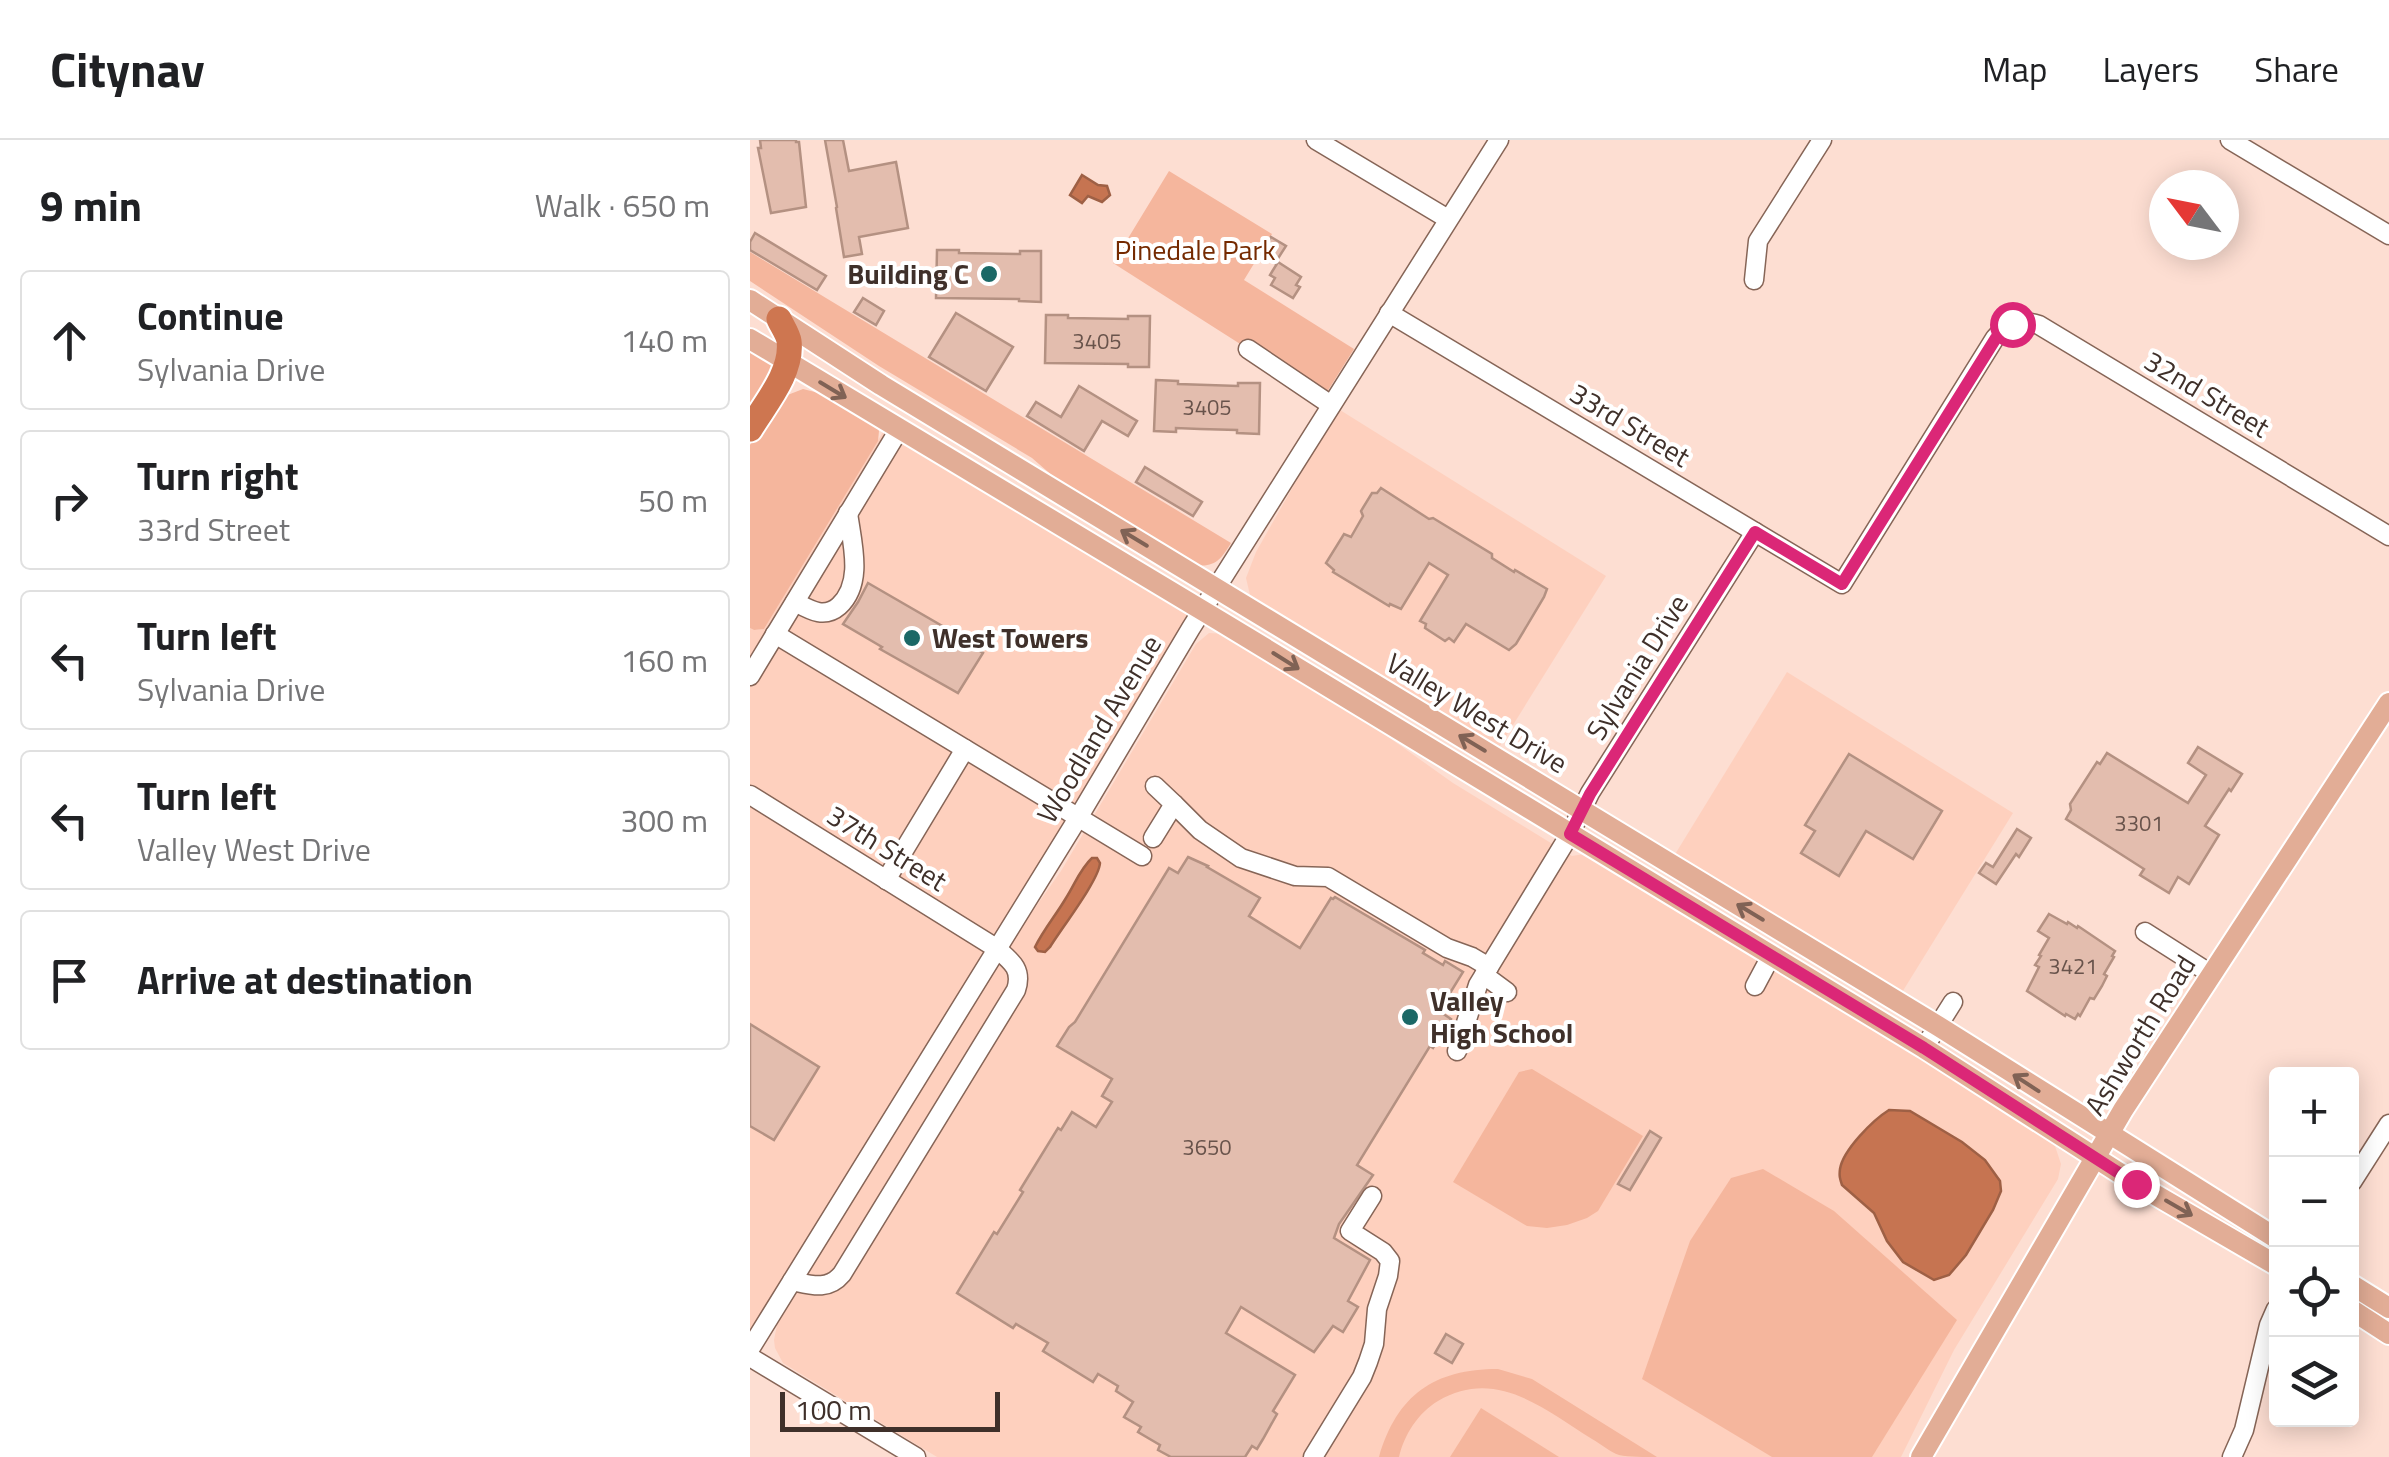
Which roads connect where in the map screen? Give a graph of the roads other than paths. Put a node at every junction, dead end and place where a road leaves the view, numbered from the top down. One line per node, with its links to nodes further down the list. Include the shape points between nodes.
1 (1316, 140): 5 (street)
2 (1500, 140): 5 (street, Woodland Avenue)
3 (1822, 140): 7 (street, via 1758,241)
4 (2230, 140): 6 (street)
5 (1448, 219): 9 (street, Woodland Avenue)
6 (2389, 235)
7 (1754, 280)
8 (750, 300): 10 (main road, Valley West Drive)
9 (1390, 312): 14 (street, Woodland Avenue); 18 (street, 33rd Street)
10 (779, 319): 13 (highway, via 789,341); 21 (main road, Valley West Drive, one-way to 10)
11 (750, 339): 13 (main road, Valley West Drive)
12 (1248, 349): 14 (street)
13 (787, 362): 15 (main road, Valley West Drive, one-way to 15); 16 (highway)
14 (1331, 405): 21 (street, Woodland Avenue)
15 (900, 428): 17 (street); 23 (main road, Valley West Drive)
16 (750, 429)
17 (848, 513): 22 (street); 22 (street, via 854,572 849,593 826,614)
18 (1755, 532): 20 (street, 33rd Street); 31 (street, Sylvania Drive)
19 (2389, 536): 20 (street, 32nd Street, via 2039,326 2022,322 1996,338)
20 (1842, 584)
21 (1217, 588): 23 (street, Woodland Avenue); 31 (main road, Valley West Drive, one-way to 21)
22 (795, 602): 24 (street)
23 (1202, 610): 32 (street, Woodland Avenue); 33 (main road, Valley West Drive, one-way to 33)
24 (775, 634): 25 (street); 27 (street)
25 (750, 676)
26 (2389, 703): 41 (main road, Ashworth Road)
27 (965, 749): 32 (street); 36 (street)
28 (1154, 786): 30 (street)
29 (750, 795): 36 (street, 37th Street)
30 (1174, 804): 34 (street); 40 (street, via 1242,858 1295,876 1328,877)
31 (1582, 809): 33 (street, Sylvania Drive); 45 (main road, Valley West Drive, one-way to 31)
32 (1078, 818): 35 (street); 38 (street, Woodland Avenue)
33 (1570, 834): 39 (main road, Valley West Drive); 40 (street, Sylvania Drive)
34 (1153, 838)
35 (1142, 856)
36 (886, 880): 38 (street, 37th Street)
37 (2145, 932): 41 (street)
38 (996, 948): 55 (street, Woodland Avenue); 55 (street, via 1016,966 1016,990 836,1282)
39 (1771, 956): 42 (street); 46 (main road, Valley West Drive)
40 (1486, 971): 43 (street); 47 (street, Sylvania Drive)
41 (2211, 974): 49 (main road, Ashworth Road)
42 (1756, 986)
43 (1507, 992)
44 (1952, 1002): 45 (street)
45 (1938, 1026): 46 (street); 49 (main road, Valley West Drive, one-way to 45)
46 (1924, 1048): 50 (main road, Valley West Drive)
47 (1458, 1051)
48 (2389, 1124): 51 (street)
49 (2109, 1135): 50 (main road, Ashworth Road); 53 (main road, Valley West Drive)
50 (2095, 1158): 54 (main road, Valley West Drive, one-way to 54); 65 (main road, Ashworth Road)
51 (2359, 1171)
52 (1372, 1196): 64 (street, via 1350,1231 1390,1261 1374,1344 1362,1377)
53 (2269, 1234)
54 (2269, 1260)
55 (792, 1281): 61 (street, Woodland Avenue)
56 (2359, 1289): 57 (main road)
57 (2389, 1308)
58 (2359, 1315): 60 (main road)
59 (2269, 1325): 66 (street)
60 (2389, 1334)
61 (750, 1349)
62 (750, 1357): 63 (street)
63 (916, 1457)
64 (1313, 1457)
65 (1921, 1457)
66 (2232, 1457)

